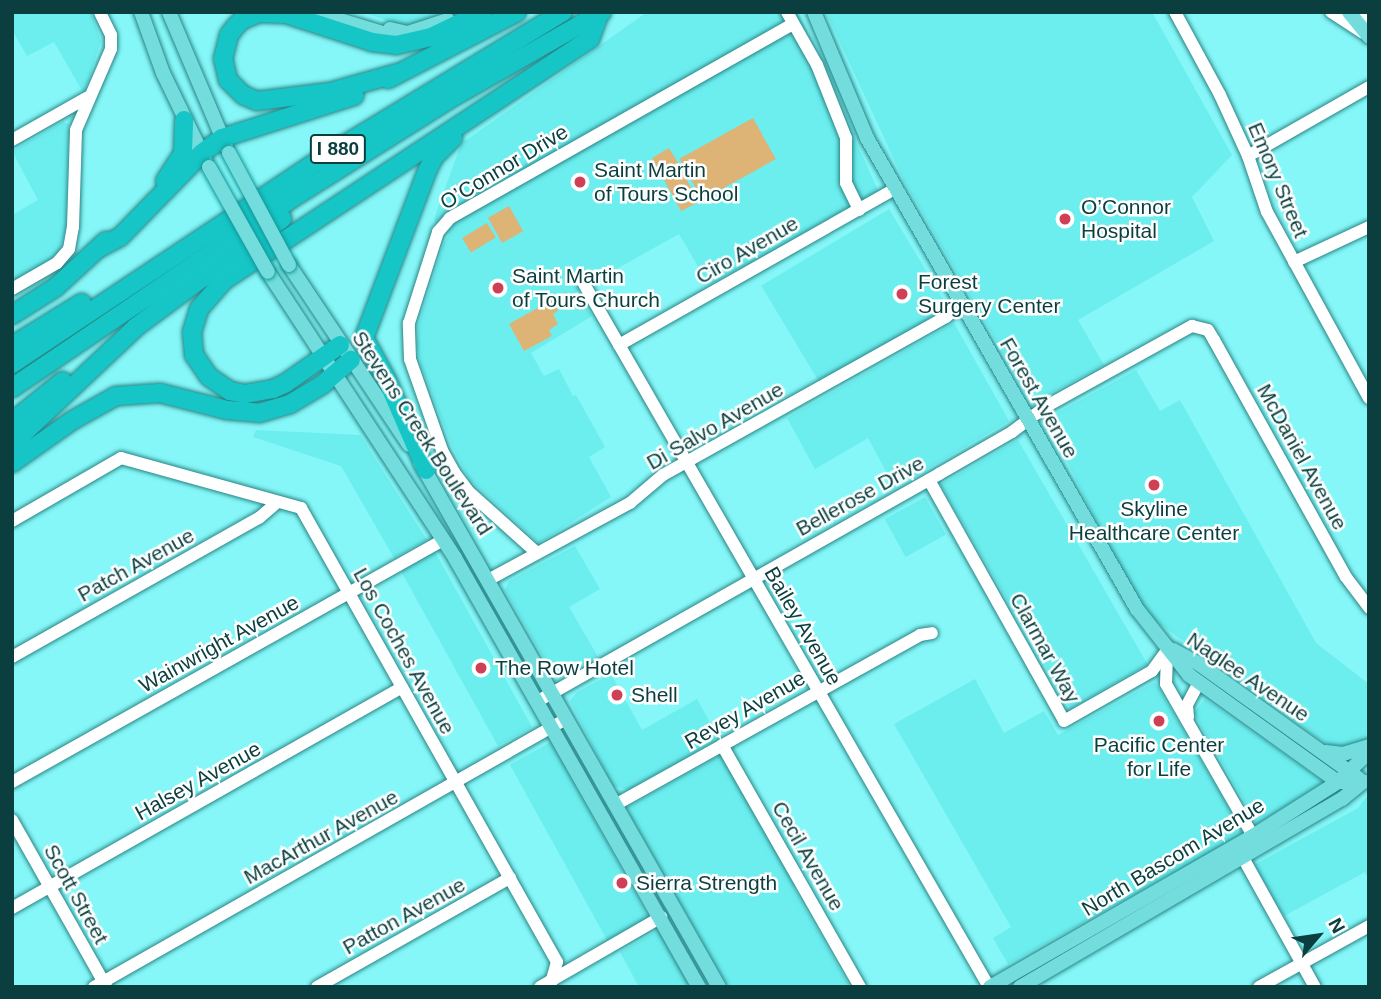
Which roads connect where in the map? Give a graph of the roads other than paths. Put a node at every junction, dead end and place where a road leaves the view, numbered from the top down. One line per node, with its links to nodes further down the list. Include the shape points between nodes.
1 (100, 12): 21 (street, via 111,35 111,49)
2 (141, 12): 23 (main road, Stevens Creek Boulevard)
3 (169, 12): 25 (main road, Stevens Creek Boulevard)
4 (313, 12): 7 (main road, via 398,38 428,33)
5 (342, 12): 6 (main road, via 408,33)
6 (463, 12)
7 (473, 12)
8 (483, 12): 19 (highway, via 431,37 396,44 372,42 286,14 259,13 235,27 223,60 228,80 257,101 330,92)
9 (517, 12): 19 (highway)
10 (564, 12): 36 (highway, I 880, via 329,155)
11 (814, 12): 28 (main road, Forest Avenue, via 867,138)
12 (1175, 12): 26 (street, Emory Street)
13 (1331, 12): 18 (street)
14 (1349, 12): 18 (main road)
15 (1361, 12): 18 (street)
16 (601, 13): 22 (highway, via 590,39); 29 (highway, I 880, via 448,100)
17 (789, 19): 30 (street, via 817,65 846,138 846,183); 62 (street, O’Connor Drive, via 450,218 438,232 409,323 410,359 454,471 469,492)
18 (1368, 37)
19 (398, 73): 25 (highway, via 354,96)
20 (1369, 87): 26 (street)
21 (88, 97): 24 (street); 35 (street, via 76,130 69,249 57,263)
22 (487, 107): 44 (highway, via 223,281 205,298 194,320 194,355 209,377 230,391 245,394 272,389); 56 (highway, via 434,158 365,332 365,344 387,380)
23 (184, 120): 27 (main road, Stevens Creek Boulevard); 32 (highway, via 183,153 173,171)
24 (12, 140)
25 (226, 146): 27 (highway); 41 (main road, Stevens Creek Boulevard, bridge, via 289,265)
26 (1248, 156): 33 (street, Emory Street, via 1267,212)
27 (205, 160): 32 (highway, via 120,237); 44 (main road, Stevens Creek Boulevard, bridge, via 271,278)
28 (895, 189): 30 (street, Ciro Avenue); 37 (main road, Forest Avenue)
29 (299, 194): 40 (highway, via 290,214); 48 (highway, I 880)
30 (859, 210): 42 (street, Ciro Avenue)
31 (1369, 228): 33 (street)
32 (99, 248): 38 (highway, via 56,287)
33 (1294, 262): 49 (street, Emory Street)
34 (584, 284): 42 (street, Bailey Avenue)
35 (12, 289)
36 (118, 292): 43 (highway, via 96,294); 46 (highway, I 880)
37 (960, 305): 51 (main road, Forest Avenue); 55 (street, Di Salvo Avenue)
38 (12, 315)
39 (1200, 326): 51 (street, Bellerose Drive, via 1182,330); 67 (street, McDaniel Avenue, via 1214,340 1346,577)
40 (136, 327): 52 (highway, via 119,335); 53 (highway)
41 (340, 345): 44 (highway); 45 (main road, Stevens Creek Boulevard)
42 (619, 345): 55 (street, Bailey Avenue)
43 (12, 346)
44 (323, 357): 47 (main road, Stevens Creek Boulevard)
45 (351, 360): 47 (highway); 56 (main road, Stevens Creek Boulevard)
46 (12, 364)
47 (335, 373): 50 (highway, via 290,404 259,413 227,410 173,394 140,392 116,396); 61 (main road, Stevens Creek Boulevard)
48 (12, 388)
49 (1369, 398)
50 (73, 420): 54 (highway); 57 (highway)
51 (1028, 421): 58 (street, Bellerose Drive); 69 (main road, Forest Avenue, via 1121,584)
52 (12, 422)
53 (12, 444)
54 (12, 463)
55 (687, 463): 62 (street, Di Salvo Avenue, via 663,475 630,503); 64 (street, Bailey Avenue)
56 (426, 470): 65 (main road, Stevens Creek Boulevard)
57 (12, 473)
58 (929, 481): 64 (street, Bellerose Drive); 69 (street, Clarmar Way, via 1064,721 1152,671)
59 (276, 503): 60 (street, Los Coches Avenue, via 121,458); 66 (street, Los Coches Avenue, via 301,508); 70 (street, Patch Avenue, via 259,518)
60 (14, 519)
61 (444, 540): 63 (main road, Stevens Creek Boulevard); 66 (street, Wainwright Avenue)
62 (537, 553): 65 (street, Di Salvo Avenue)
63 (455, 558): 65 (main road); 75 (main road, Stevens Creek Boulevard)
64 (753, 578): 73 (street, Bailey Avenue); 74 (street, Bellerose Drive)
65 (488, 580): 74 (main road, Stevens Creek Boulevard)
66 (349, 592): 72 (street, Los Coches Avenue); 85 (street, Wainwright Avenue)
67 (1369, 608)
68 (932, 634): 73 (street, Revey Avenue, via 920,635)
69 (1169, 648): 71 (main road, Naglee Avenue); 77 (street, via 1166,684); 81 (main road, Naglee Avenue, via 1199,664)
70 (12, 657)
71 (1199, 682): 77 (street, via 1187,705); 86 (main road, Naglee Avenue)
72 (402, 687): 87 (street, Los Coches Avenue); 94 (street, Halsey Avenue)
73 (818, 691): 79 (street, Revey Avenue); 108 (street, Bailey Avenue)
74 (552, 693): 75 (street, Bellerose Drive); 76 (main road, Stevens Creek Boulevard)
75 (538, 701): 78 (main road, Stevens Creek Boulevard)
76 (566, 719): 78 (street, MacArthur Avenue); 88 (main road, Stevens Creek Boulevard)
77 (1189, 721): 90 (street)
78 (552, 727): 87 (street, MacArthur Avenue); 92 (main road, Stevens Creek Boulevard)
79 (722, 745): 88 (street, Revey Avenue); 107 (street, Cecil Avenue)
80 (1369, 746): 81 (main road, via 1343,754)
81 (1321, 752): 83 (main road, Naglee Avenue)
82 (1369, 752): 83 (main road, North Bascom Avenue)
83 (1351, 772): 84 (main road, Naglee Avenue); 86 (main road, North Bascom Avenue)
84 (1367, 781): 86 (main road); 91 (main road, North Bascom Avenue)
85 (12, 782)
86 (1338, 782): 90 (main road, North Bascom Avenue)
87 (456, 783): 93 (street, Los Coches Avenue); 102 (street, MacArthur Avenue)
88 (615, 805): 95 (main road, Stevens Creek Boulevard)
89 (12, 820): 94 (street, Scott Street)
90 (1253, 836): 100 (main road, North Bascom Avenue)
91 (1241, 856): 99 (street); 100 (main road, North Bascom Avenue)
92 (629, 861): 95 (main road, Stevens Creek Boulevard, via 645,873 661,902); 97 (main road, Stevens Creek Boulevard)
93 (510, 878): 101 (street, Los Coches Avenue, via 557,961); 103 (street, Patton Avenue)
94 (50, 887): 96 (street, Halsey Avenue); 102 (street, Scott Street)
95 (674, 907): 106 (main road, Stevens Creek Boulevard)
96 (12, 908)
97 (661, 917): 101 (street); 105 (main road, Stevens Creek Boulevard)
98 (1369, 926): 99 (street)
99 (1301, 962): 109 (street); 110 (street)
100 (1029, 980): 108 (main road, North Bascom Avenue)
101 (552, 983): 104 (street)
102 (101, 985)
103 (317, 987)
104 (540, 987)
105 (699, 987)
106 (719, 987)
107 (860, 987)
108 (989, 987)
109 (1259, 987)
110 (1315, 987)

